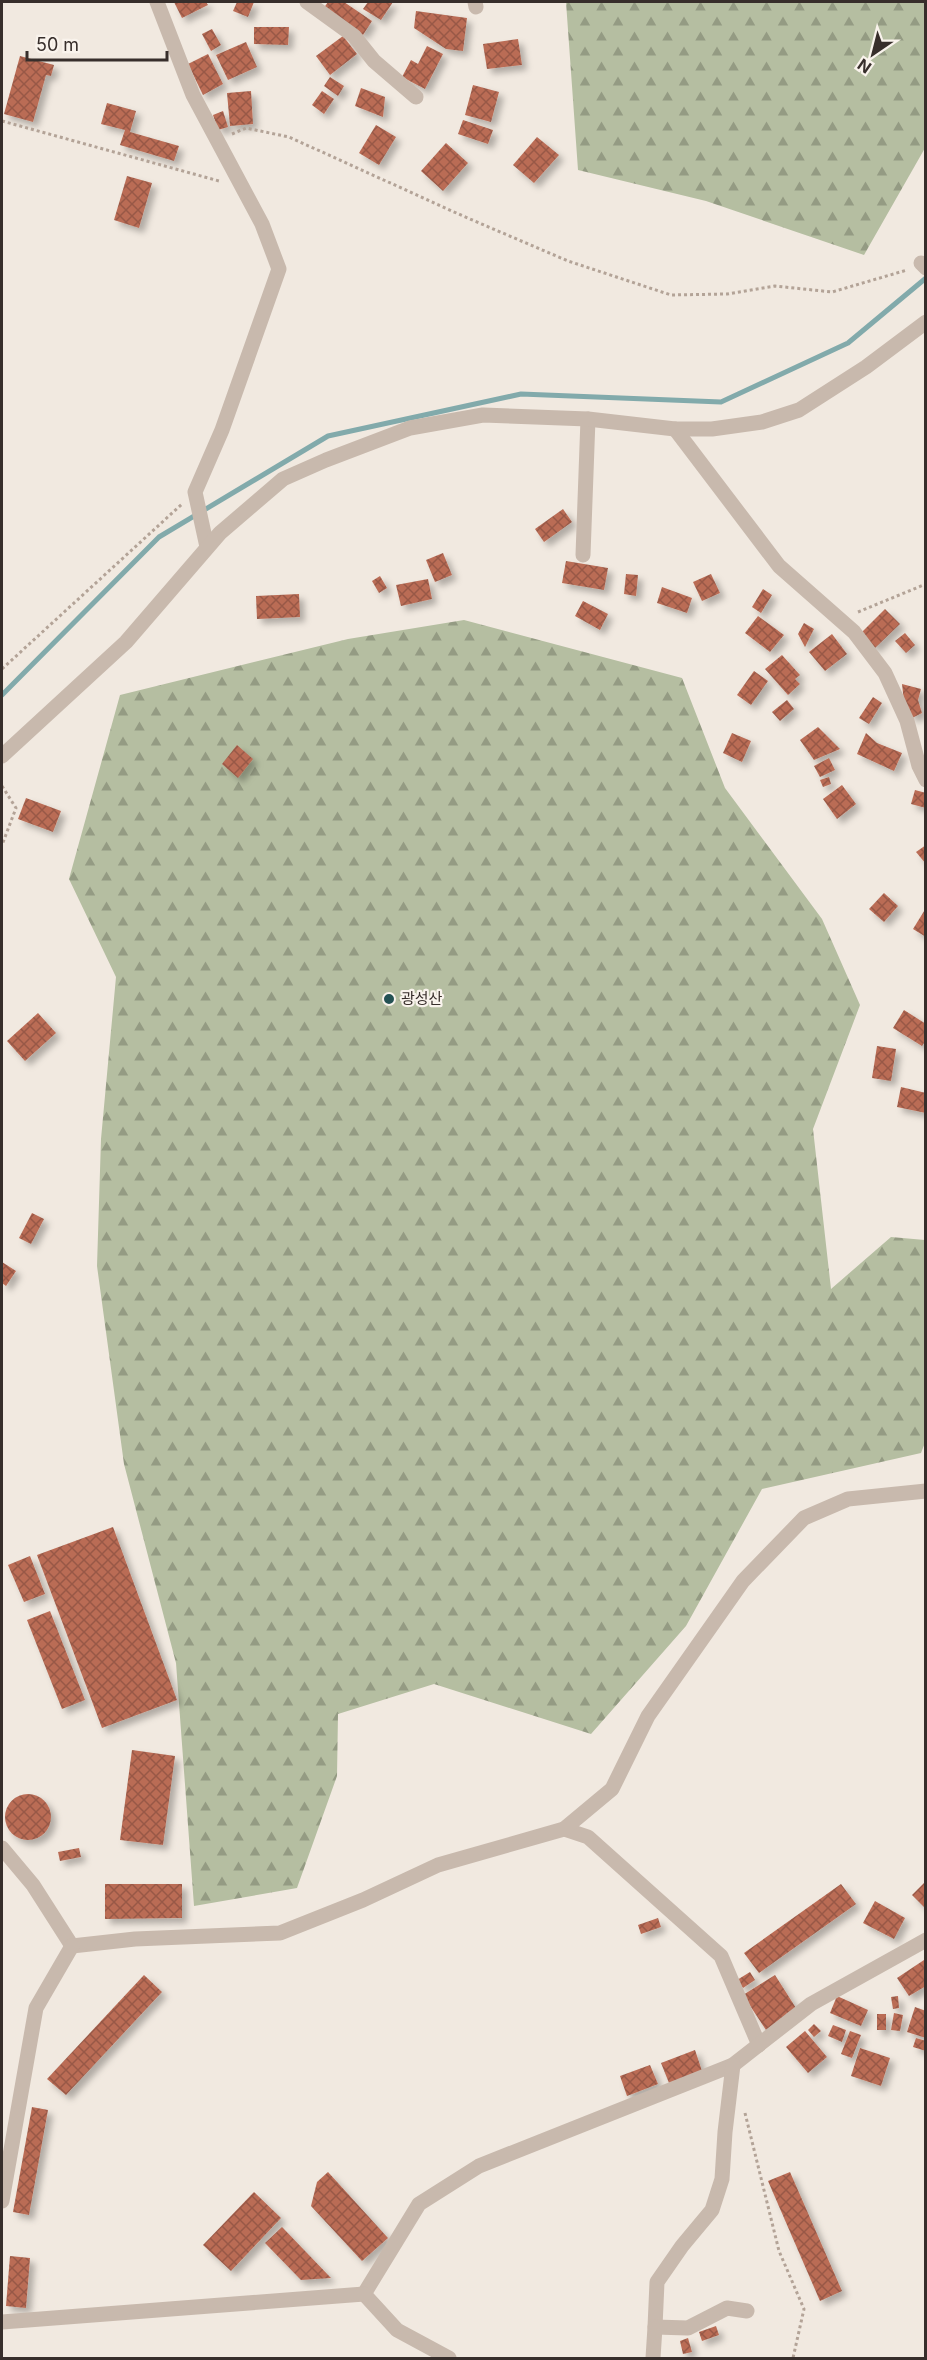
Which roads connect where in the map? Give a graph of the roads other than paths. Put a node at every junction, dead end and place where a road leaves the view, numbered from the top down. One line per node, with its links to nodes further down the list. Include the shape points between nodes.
1 (157, 2): 7 (street, via 193,95 262,224 279,269 222,430 195,492)
2 (307, 2): 3 (street, via 354,36 375,61)
3 (416, 97)
4 (926, 322): 6 (street, via 866,368 800,410 762,422)
5 (588, 419): 6 (street); 7 (street, via 483,415 410,428 283,479); 8 (street)
6 (675, 429): 10 (street, via 779,566 854,632 885,673 907,721)
7 (207, 547): 9 (street, via 126,642)
8 (583, 555)
9 (2, 756)
10 (926, 780)
11 (926, 1491): 12 (street, via 848,1499 804,1518 743,1581 648,1716 612,1789)
12 (564, 1829): 15 (street, via 438,1865 280,1933 135,1939); 16 (street, via 588,1837 721,1956)
13 (2, 1848): 15 (street, via 33,1885)
14 (926, 1940): 16 (street, via 811,2004)
15 (72, 1946): 18 (street, via 36,2008)
16 (759, 2045): 17 (street)
17 (733, 2065): 19 (street, via 479,2166 419,2204); 22 (street, via 722,2179 712,2210 657,2282)
18 (2, 2201)
19 (364, 2294): 21 (street); 23 (street, via 397,2330)
20 (747, 2311): 22 (street, via 727,2308 688,2328)
21 (2, 2322)
22 (655, 2326): 24 (street)
23 (449, 2358)
24 (653, 2358)

